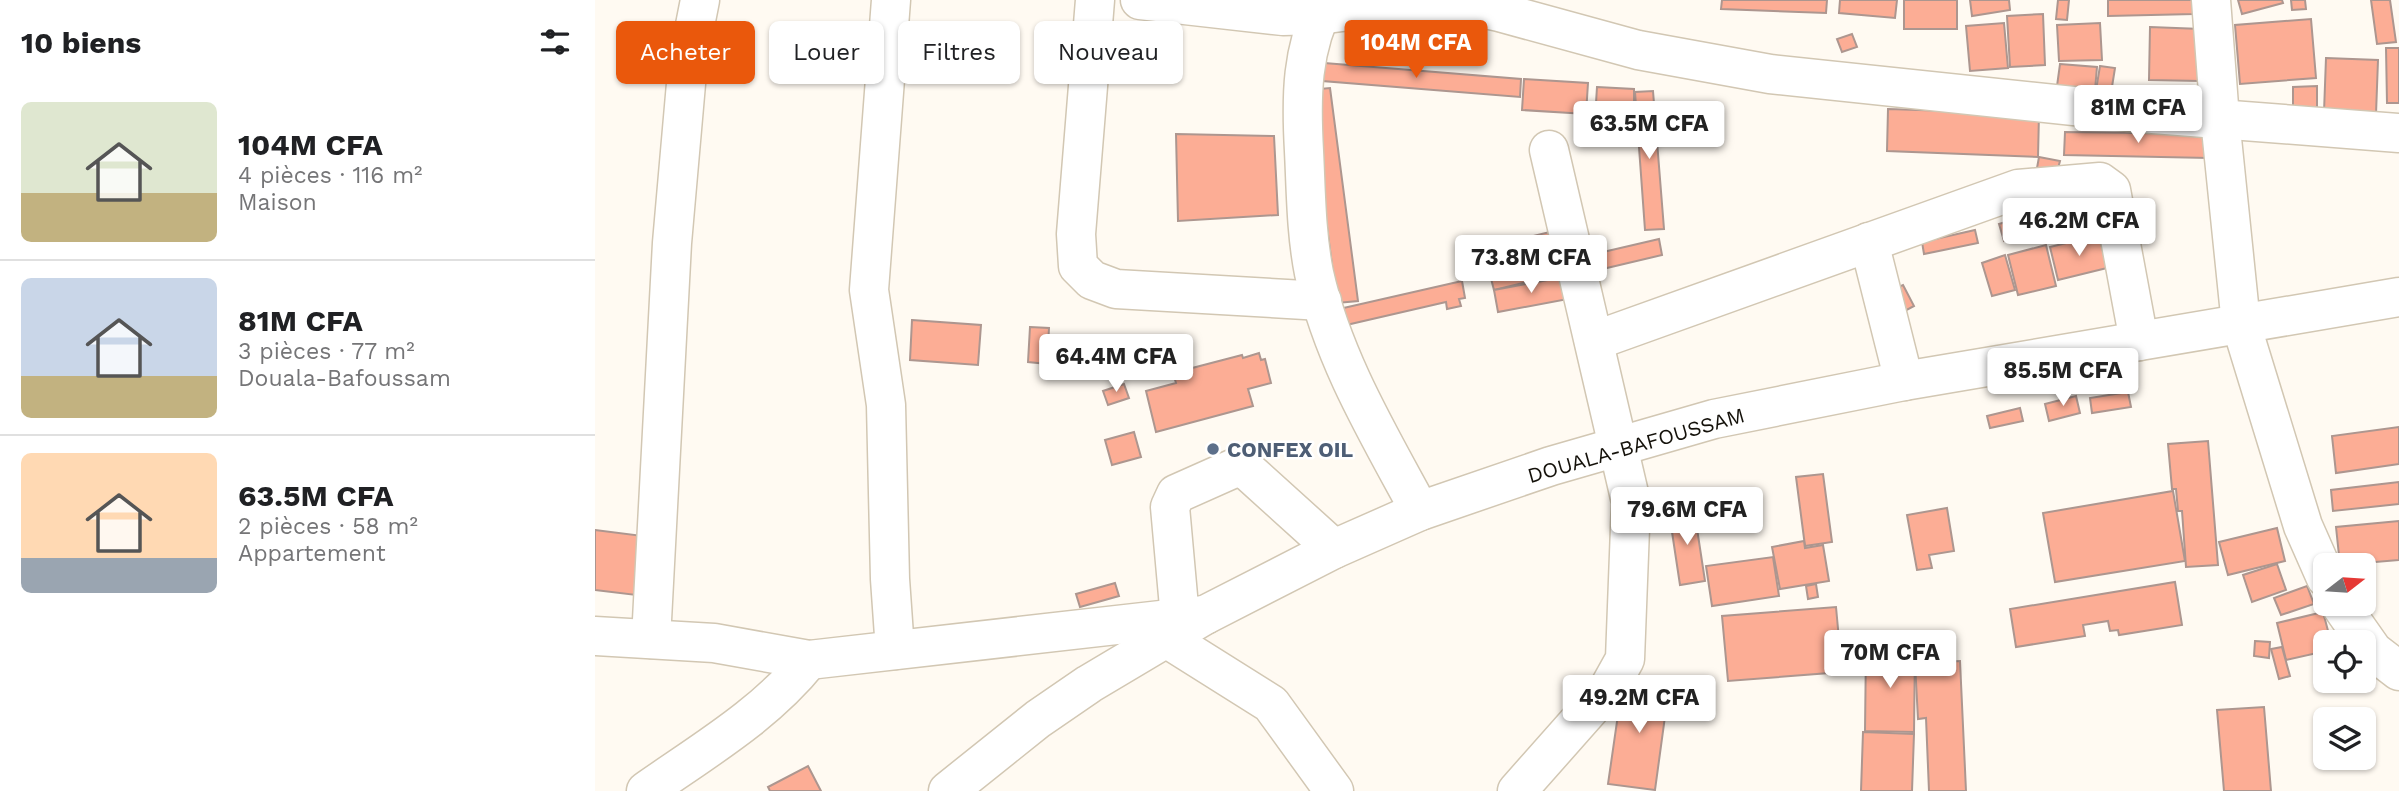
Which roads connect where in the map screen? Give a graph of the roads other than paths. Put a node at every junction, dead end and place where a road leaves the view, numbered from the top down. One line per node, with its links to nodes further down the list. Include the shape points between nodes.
1 (699, 0): 24 (main road, via 688,61 672,243)
2 (891, 0): 25 (main road, via 869,290 886,405)
3 (1095, 0): 12 (main road, via 1076,234 1078,266 1092,280 1116,289)
4 (1140, 0): 6 (main road, via 1283,16)
5 (2211, 0): 7 (main road)
6 (1323, 8): 7 (main road, via 1452,2 1638,50 1770,74); 12 (main road, via 1305,61 1302,113 1307,213)
7 (2220, 119): 8 (main road); 13 (main road)
8 (2399, 132)
9 (1549, 150): 14 (main road)
10 (1869, 242): 14 (main road); 15 (main road, via 2018,189 2100,183 2111,190); 16 (main road)
11 (2399, 297): 13 (main road, DOUALA-BAFOUSSAM)
12 (1322, 301): 18 (main road, via 1353,385)
13 (2241, 324): 15 (main road, DOUALA-BAFOUSSAM); 20 (main road)
14 (1594, 341): 17 (main road)
15 (2139, 341): 16 (main road, DOUALA-BAFOUSSAM)
16 (1904, 381): 17 (main road, DOUALA-BAFOUSSAM, via 1714,419)
17 (1619, 446): 18 (main road, DOUALA-BAFOUSSAM); 31 (main road, via 1631,502 1625,659 1610,686)
18 (1420, 511): 19 (main road, DOUALA-BAFOUSSAM)
19 (1334, 549): 22 (main road, DOUALA-BAFOUSSAM); 22 (main road, via 1239,466 1176,494 1170,507)
20 (2315, 553)
21 (2348, 616): 27 (main road, via 2373,651)
22 (1184, 624): 25 (main road); 29 (main road, DOUALA-BAFOUSSAM, via 1038,719); 30 (main road, via 1271,704)
23 (595, 636): 24 (main road)
24 (650, 639): 26 (main road, via 714,643)
25 (895, 650): 26 (main road)
26 (809, 660): 28 (main road, via 765,706)
27 (2399, 671)
28 (646, 791)
29 (948, 791)
30 (1335, 791)
31 (1517, 791)

